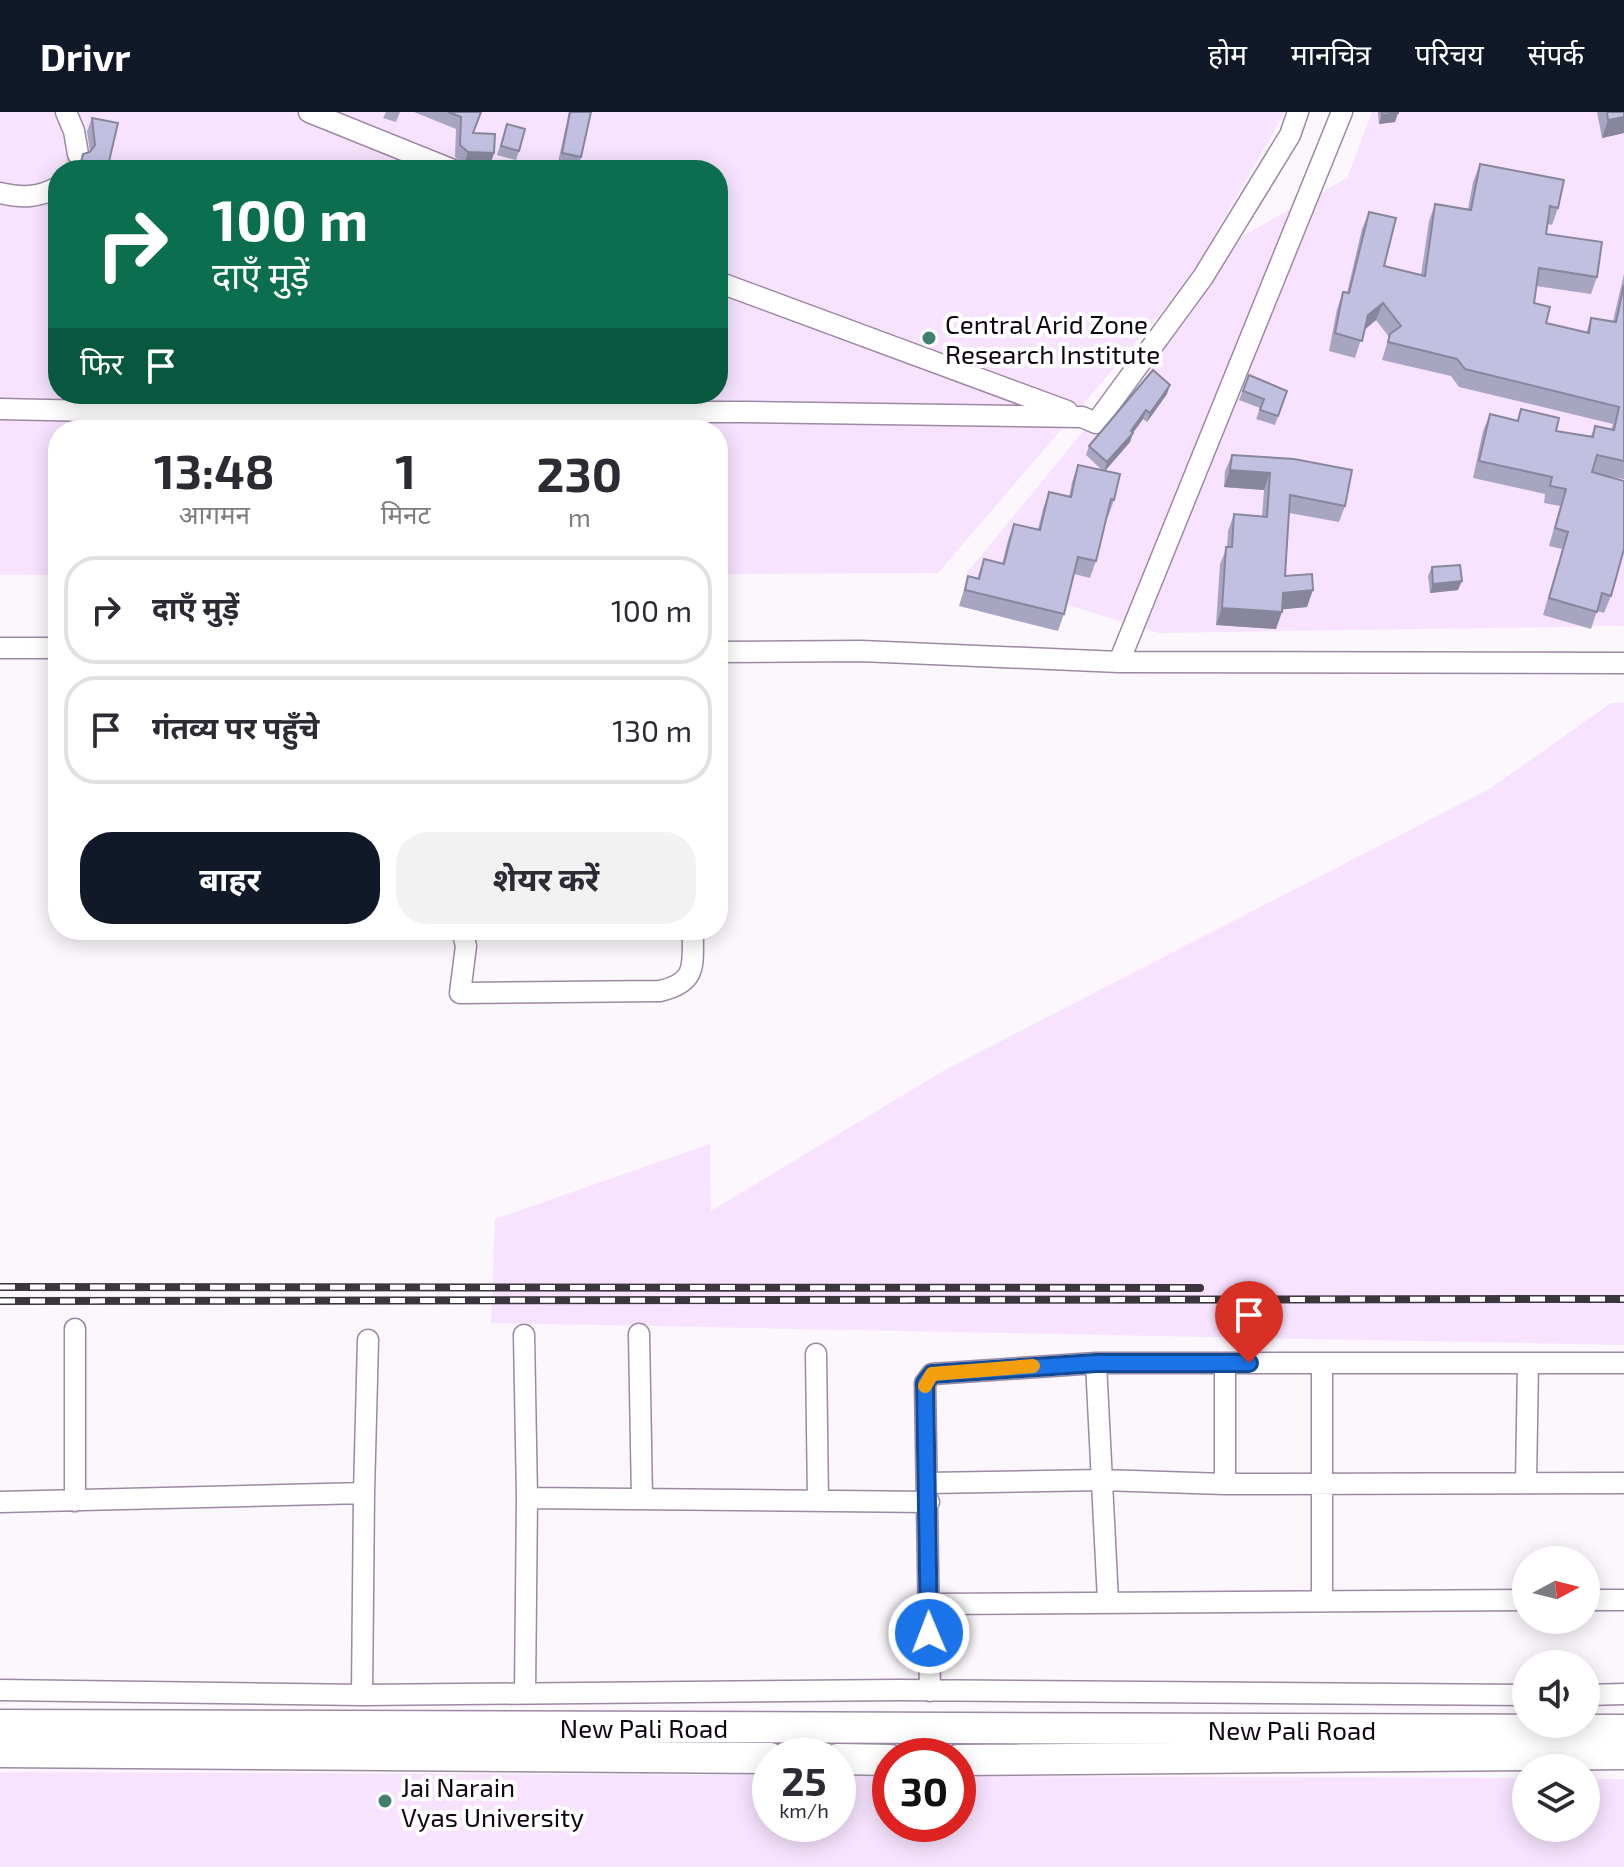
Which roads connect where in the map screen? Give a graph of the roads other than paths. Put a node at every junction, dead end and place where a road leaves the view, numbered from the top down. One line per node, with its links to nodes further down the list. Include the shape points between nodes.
1 (66, 112): 5 (street)
2 (309, 112): 6 (street)
3 (1298, 112): 11 (street, via 1290,135 1203,277 1096,423)
4 (1342, 112): 15 (street)
5 (78, 154)
6 (428, 160)
7 (48, 192): 8 (street, via 25,197)
8 (0, 193)
9 (728, 286): 11 (street)
10 (0, 409): 11 (street)
11 (1082, 417)
12 (0, 648): 13 (street)
13 (48, 648)
14 (728, 652): 15 (street, via 861,651)
15 (1119, 662): 16 (street)
16 (1624, 663)
17 (464, 940): 18 (street, via 460,993 679,987 692,970)
18 (693, 940)
19 (75, 1329): 38 (street)
20 (639, 1334): 37 (street)
21 (524, 1335): 36 (street)
22 (368, 1340): 34 (street)
23 (816, 1354): 39 (street)
24 (1096, 1363): 25 (street); 29 (street); 35 (street, via 932,1374 925,1383)
25 (1225, 1363): 26 (street); 33 (street)
26 (1322, 1363): 27 (street); 30 (street)
27 (1528, 1363): 28 (street); 31 (street)
28 (1624, 1363)
29 (1102, 1480): 33 (street); 35 (street); 44 (street)
30 (1322, 1483): 31 (street); 33 (street); 45 (street)
31 (1526, 1483): 32 (street)
32 (1624, 1483)
33 (1225, 1484)
34 (364, 1493): 38 (street); 51 (street)
35 (928, 1493): 39 (street); 46 (street)
36 (527, 1498): 37 (street); 49 (street)
37 (642, 1499): 39 (street)
38 (75, 1501): 40 (street)
39 (818, 1501)
40 (0, 1502)
41 (1512, 1600): 45 (street)
42 (1600, 1600): 43 (street)
43 (1624, 1600)
44 (1108, 1601): 45 (street); 46 (street)
45 (1322, 1601)
46 (929, 1604): 48 (street)
47 (0, 1690): 51 (street)
48 (930, 1691): 49 (street); 52 (street)
49 (525, 1692): 51 (street)
50 (1624, 1694): 53 (street)
51 (362, 1695)
52 (1512, 1695)
53 (1600, 1695)
54 (0, 1725): 55 (highway, New Pali Road)
55 (1624, 1730)
56 (0, 1752): 58 (highway, New Pali Road)
57 (1624, 1754): 59 (highway, New Pali Road)
58 (752, 1758)
59 (976, 1760)

